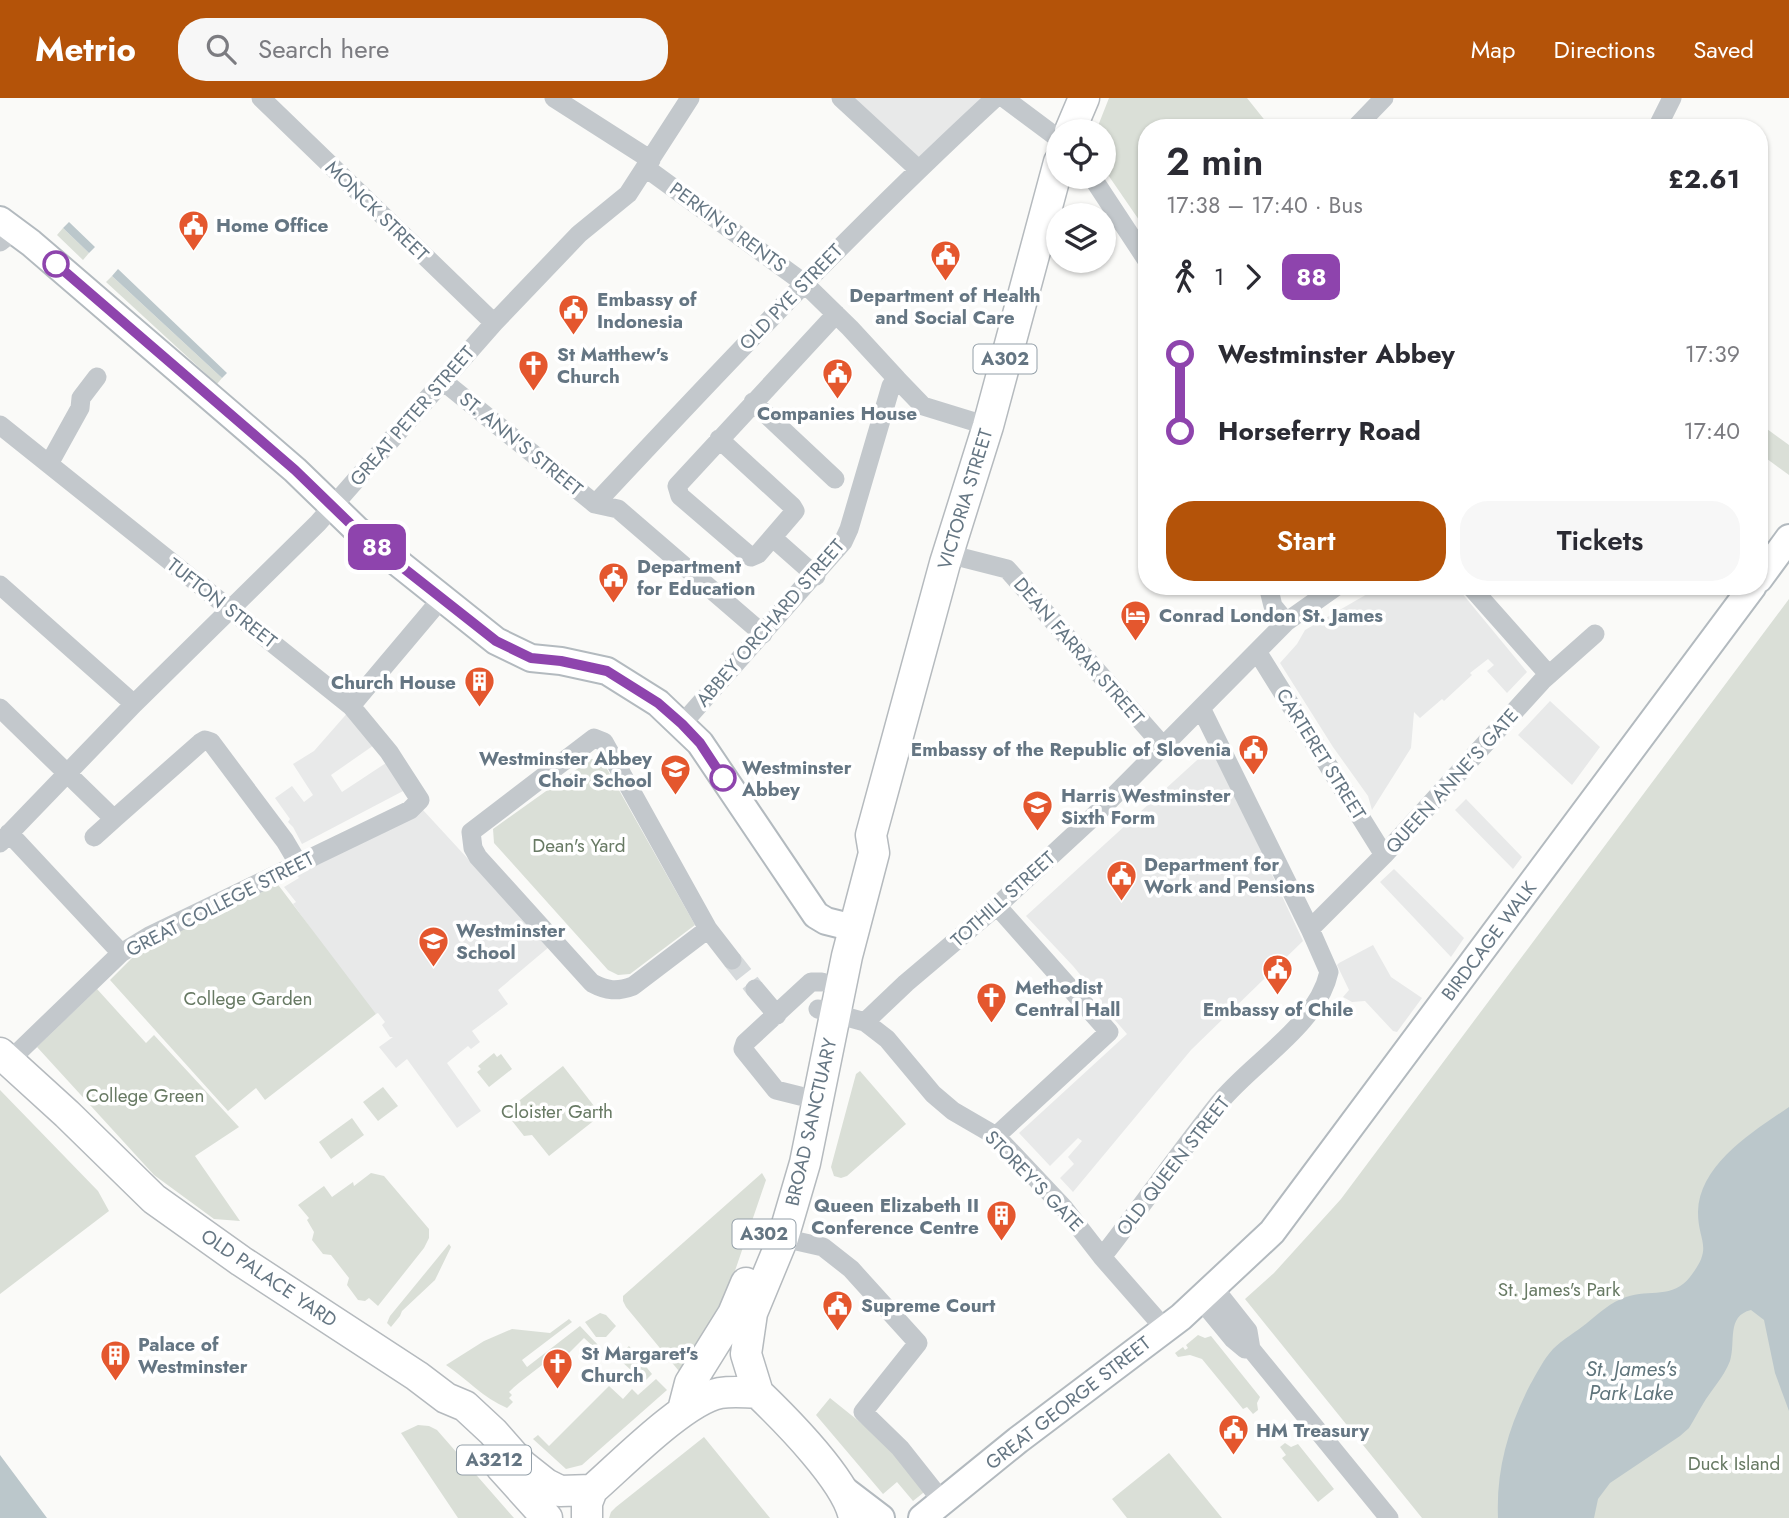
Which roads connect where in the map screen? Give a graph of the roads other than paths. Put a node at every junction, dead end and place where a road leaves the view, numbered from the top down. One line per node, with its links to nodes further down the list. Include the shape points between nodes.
1 (261, 98): 22 (street, MONCK STREET)
2 (554, 98): 14 (street, PERKIN'S RENTS)
3 (690, 98): 14 (street, GREAT PETER STREET)
4 (841, 98): 15 (street)
5 (995, 98): 15 (street, OLD PYE STREET)
6 (1004, 98): 13 (street)
7 (1084, 98): 10 (main road)
8 (1384, 98): 11 (street)
9 (1672, 98): 12 (street)
10 (1075, 119)
11 (1364, 119)
12 (1662, 119)
13 (1046, 129)
14 (649, 164): 20 (street, PERKIN'S RENTS); 22 (street, GREAT PETER STREET, via 628,194 579,234)
15 (918, 169): 20 (street, OLD PYE STREET)
16 (1052, 189): 27 (main road, VICTORIA STREET / A302)
17 (1100, 189): 19 (street)
18 (5, 231): 33 (street, via 295,470)
19 (1138, 247)
20 (804, 283): 21 (street, PERKIN'S RENTS); 32 (street, OLD PYE STREET)
21 (836, 314): 24 (street, PERKIN'S RENTS); 26 (street)
22 (494, 323): 25 (street, GREAT PETER STREET)
23 (97, 377): 30 (street, via 81,398)
24 (897, 379): 27 (street, via 923,406); 38 (street, ABBEY ORCHARD STREET, via 891,386 849,528)
25 (443, 381): 32 (street, ST. ANN'S STREET); 33 (street, GREAT PETER STREET)
26 (753, 402): 29 (street); 31 (street)
27 (988, 426): 36 (main road, VICTORIA STREET / A302)
28 (2, 431): 30 (street, TUFTON STREET)
29 (719, 439): 34 (street, via 795,511); 34 (street, via 677,486 680,496 751,557)
30 (49, 464): 45 (street, TUFTON STREET)
31 (835, 479)
32 (595, 503): 47 (street, ST. ANN'S STREET, via 618,509)
33 (332, 507): 44 (street); 45 (street, GREAT PETER STREET)
34 (773, 538): 38 (street)
35 (1789, 538): 37 (street)
36 (948, 554): 56 (street, DEAN FARRAR STREET, via 1007,569); 65 (main road, VICTORIA STREET / A302, via 871,835 874,853)
37 (1768, 567)
38 (816, 576): 47 (street, ABBEY ORCHARD STREET)
39 (0, 585): 51 (street)
40 (1270, 595): 46 (street)
41 (1324, 595): 46 (street, TOTHILL STREET)
42 (1478, 595): 50 (street)
43 (1746, 595): 79 (street, BIRDCAGE WALK, via 1272,1232)
44 (442, 598): 52 (street); 55 (street, via 513,651 607,671)
45 (231, 611): 51 (street, GREAT PETER STREET); 52 (street, TUFTON STREET)
46 (1286, 622): 49 (street, TOTHILL STREET)
47 (763, 634): 55 (street, ABBEY ORCHARD STREET)
48 (1595, 634): 50 (street, QUEEN ANNE'S GATE)
49 (1258, 653): 54 (street, TOTHILL STREET); 62 (street, CARTERET STREET)
50 (1549, 675): 62 (street, QUEEN ANNE'S GATE)
51 (134, 704): 57 (street, GREAT PETER STREET)
52 (351, 706): 58 (street, TUFTON STREET, via 389,752)
53 (0, 708): 57 (street)
54 (1202, 710): 56 (street, TOTHILL STREET); 67 (street)
55 (682, 724): 65 (street, via 700,743 810,908 826,921)
56 (1164, 747): 64 (street, TOTHILL STREET)
57 (67, 773): 59 (street); 61 (street, GREAT PETER STREET)
58 (419, 803): 63 (street, GREAT COLLEGE STREET)
59 (114, 819): 60 (street); 63 (street, via 205,740 215,747)
60 (94, 837)
61 (5, 838): 68 (street)
62 (1384, 855): 67 (street, QUEEN ANNE'S GATE)
63 (298, 863): 68 (street, GREAT COLLEGE STREET)
64 (997, 906): 73 (street, TOTHILL STREET); 76 (street, via 1109,1032)
65 (846, 925): 71 (main road, BROAD SANCTUARY / A302)
66 (708, 929): 66 (street, via 633,986 605,990 592,983 478,857 471,832 594,738 604,742); 69 (street)
67 (1310, 929): 78 (street, OLD QUEEN STREET, via 1329,972 1317,1000 1290,1034 1222,1100)
68 (121, 953): 74 (street, GREAT COLLEGE STREET)
69 (732, 960)
70 (755, 989): 72 (street)
71 (825, 1002): 72 (street, via 811,982); 73 (street, STOREY'S GATE); 75 (main road, BROAD SANCTUARY / A302); 77 (main road, BROAD SANCTUARY / A302, via 804,1163)
72 (777, 1015): 75 (street, via 743,1049 776,1090)
73 (865, 1022): 76 (street, STOREY'S GATE, via 887,1040 933,1094)
74 (4, 1057): 82 (main road, OLD PALACE YARD / A3212, via 144,1191)
75 (800, 1096): 83 (main road, BROAD SANCTUARY / A302, via 783,1173 749,1276 733,1314 690,1383)
76 (996, 1136): 78 (street, STOREY'S GATE, via 1064,1208)
77 (783, 1238): 81 (main road, BROAD SANCTUARY / A302, via 750,1325 746,1354); 86 (street, via 823,1247 851,1269 918,1343 863,1412 900,1448)
78 (1102, 1257): 80 (street, STOREY'S GATE)
79 (1207, 1294): 80 (street, GREAT GEORGE STREET); 90 (street, via 1233,1339 1251,1349)
80 (1165, 1329): 86 (street, GREAT GEORGE STREET)
81 (758, 1393): 83 (main road, via 720,1393); 84 (main road, A302)
82 (446, 1398): 85 (main road, A3212, via 465,1406 546,1484); 87 (main road, A3212, via 454,1416)
83 (683, 1410): 85 (main road)
84 (839, 1486): 88 (main road, A302); 89 (street)
85 (589, 1504)
86 (927, 1513)
87 (547, 1518)
88 (854, 1518)
89 (881, 1518)
90 (1389, 1518)

